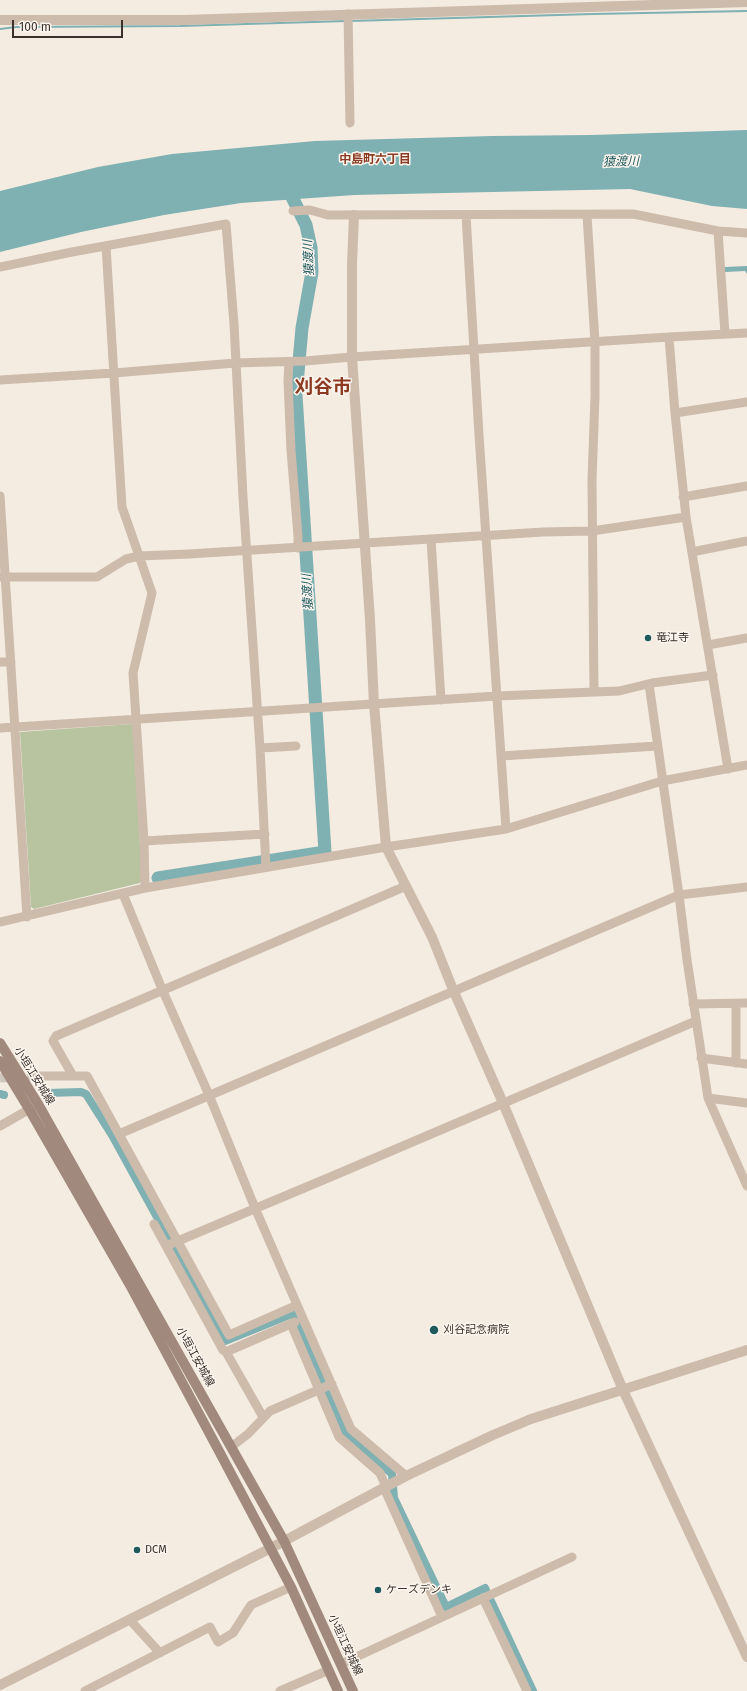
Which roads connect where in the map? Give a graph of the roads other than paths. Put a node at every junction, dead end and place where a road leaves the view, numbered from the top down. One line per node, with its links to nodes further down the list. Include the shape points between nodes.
1 (735, 1): 2 (street); 3 (street)
2 (675, 2): 4 (street)
3 (747, 2)
4 (348, 15): 5 (street, via 184,20); 6 (street)
5 (0, 20)
6 (350, 123)
7 (293, 211): 8 (street, via 310,210 328,215)
8 (354, 215): 9 (street); 20 (street)
9 (466, 215): 10 (street); 19 (street)
10 (587, 215): 11 (street, via 632,214); 18 (street)
11 (718, 230): 12 (street); 16 (street)
12 (747, 233)
13 (106, 246): 14 (street); 22 (street, via 226,224); 23 (street)
14 (0, 268)
15 (747, 333): 16 (street)
16 (725, 334): 17 (street)
17 (669, 337): 18 (street); 26 (street)
18 (595, 342): 19 (street); 31 (street)
19 (474, 350): 20 (street); 32 (street)
20 (352, 357): 21 (street); 35 (street)
21 (290, 362): 22 (street); 36 (street, via 288,381)
22 (235, 363): 23 (street); 37 (street)
23 (114, 373): 24 (street); 39 (street, via 122,507)
24 (0, 380)
25 (747, 402): 26 (street)
26 (674, 413): 29 (street)
27 (747, 486): 29 (street)
28 (0, 496): 40 (street)
29 (683, 497): 30 (street)
30 (686, 517): 31 (street); 38 (street)
31 (592, 532): 32 (street); 47 (street)
32 (486, 536): 33 (street); 48 (street)
33 (431, 539): 35 (street); 49 (street)
34 (747, 541): 38 (street)
35 (364, 543): 36 (street); 50 (street)
36 (298, 548): 37 (street)
37 (246, 551): 39 (street); 51 (street)
38 (692, 552): 42 (street)
39 (139, 556): 40 (street, via 126,559 97,577); 52 (street, via 152,593 133,672)
40 (3, 577): 44 (street)
41 (747, 638): 42 (street)
42 (708, 645): 45 (street)
43 (0, 662): 44 (street)
44 (10, 662): 54 (street)
45 (713, 675): 46 (street); 60 (street)
46 (649, 684): 47 (street, via 619,691); 56 (street)
47 (594, 692): 48 (street)
48 (497, 696): 49 (street); 58 (street)
49 (441, 700): 50 (street)
50 (374, 704): 51 (street); 65 (street)
51 (257, 712): 52 (street); 57 (street)
52 (136, 720): 54 (street); 64 (street)
53 (0, 728): 54 (street)
54 (15, 728): 72 (street)
55 (296, 746): 57 (street)
56 (657, 746): 58 (street); 61 (street)
57 (260, 748): 63 (street)
58 (501, 756): 62 (street)
59 (747, 765): 60 (street)
60 (728, 769): 61 (street)
61 (662, 781): 62 (street); 71 (street)
62 (506, 828): 65 (street)
63 (265, 834): 64 (street); 66 (street)
64 (144, 841): 69 (street)
65 (386, 847): 66 (street); 67 (street)
66 (266, 863): 69 (street)
67 (406, 886): 74 (street); 75 (street, via 432,936)
68 (747, 887): 71 (street)
69 (145, 888): 70 (street)
70 (123, 894): 72 (street); 74 (street)
71 (679, 895): 75 (street); 77 (street)
72 (27, 917): 73 (street)
73 (0, 922)
74 (162, 989): 86 (street, via 56,1036 53,1041); 87 (street)
75 (454, 992): 87 (street); 89 (street)
76 (747, 1003): 78 (street)
77 (693, 1004): 78 (street); 79 (street)
78 (736, 1004): 83 (street)
79 (696, 1021): 81 (street); 89 (street)
80 (0, 1044): 91 (main road, 小垣江安城線)
81 (702, 1058): 83 (street); 88 (street)
82 (0, 1062): 91 (main road, 小垣江安城線)
83 (736, 1063): 84 (street)
84 (747, 1064)
85 (33, 1076): 86 (street)
86 (73, 1076): 93 (street, via 87,1076)
87 (209, 1095): 93 (street); 95 (street)
88 (708, 1098): 90 (street); 94 (street)
89 (503, 1103): 95 (street); 106 (street)
90 (747, 1103)
91 (34, 1107): 92 (street); 108 (main road, 小垣江安城線); 112 (main road, 小垣江安城線)
92 (2, 1122)
93 (119, 1134): 97 (street)
94 (747, 1186)
95 (255, 1208): 97 (street); 99 (street)
96 (154, 1224): 98 (street)
97 (178, 1241): 98 (street); 99 (street, via 229,1336)
98 (166, 1245): 103 (street)
99 (297, 1304): 104 (street)
100 (303, 1319): 101 (street)
101 (291, 1323): 103 (street); 105 (street)
102 (747, 1350): 106 (street)
103 (226, 1352): 107 (street)
104 (332, 1384): 105 (street); 109 (street, via 351,1429)
105 (319, 1390): 107 (street, via 270,1411); 110 (street, via 339,1437 380,1473)
106 (623, 1390): 109 (street, via 531,1419); 119 (street)
107 (263, 1417): 108 (street, via 248,1434)
108 (231, 1447): 111 (main road, 小垣江安城線)
109 (406, 1477): 110 (street)
110 (386, 1487): 111 (street); 116 (street)
111 (284, 1541): 112 (street); 120 (main road, 小垣江安城線)
112 (271, 1548): 114 (main road, 小垣江安城線); 117 (street)
113 (572, 1557): 115 (street)
114 (291, 1587): 118 (street, via 252,1605 233,1633 218,1642 210,1628); 121 (main road, 小垣江安城線)
115 (483, 1598): 116 (street); 127 (street)
116 (442, 1617): 120 (street)
117 (130, 1620): 118 (street); 122 (street)
118 (160, 1653): 123 (street)
119 (747, 1657)
120 (341, 1664): 126 (main road, 小垣江安城線)
121 (329, 1670): 124 (street); 125 (main road, 小垣江安城線)
122 (0, 1685)
123 (85, 1691)
124 (280, 1691)
125 (338, 1691)
126 (353, 1691)
127 (527, 1691)

